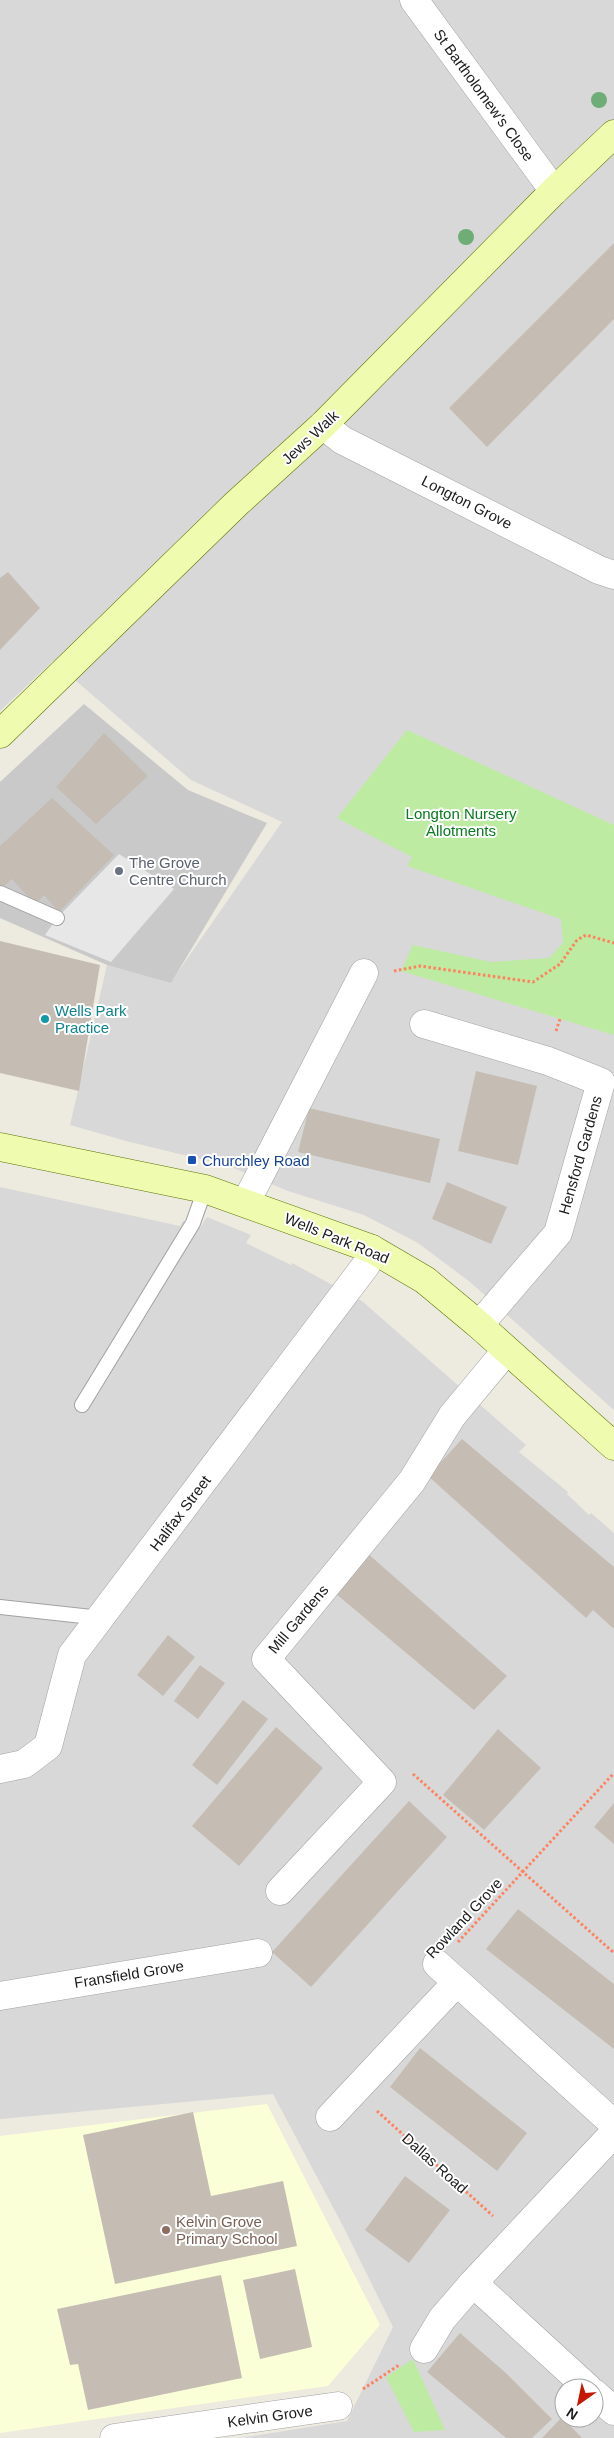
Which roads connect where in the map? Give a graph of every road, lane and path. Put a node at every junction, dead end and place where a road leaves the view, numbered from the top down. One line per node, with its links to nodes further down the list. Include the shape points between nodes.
1 (414, 0): 3 (street, St Bartholomew's Close)
2 (614, 134): 3 (street, Jews Walk)
3 (554, 191): 4 (street, Jews Walk)
4 (323, 425): 5 (street, Longton Grove, via 342,440); 6 (street, Jews Walk, via 236,504)
5 (614, 575)
6 (0, 734)
7 (0, 893): 8 (lane)
8 (57, 918)
9 (614, 943): 10 (path, via 586,935 578,940 560,964 534,982 420,966 401,971)
10 (364, 973): 14 (street)
11 (424, 1024): 16 (street, Hensford Gardens, via 548,1061 601,1082 558,1233)
12 (0, 1147): 13 (street, Wells Park Road)
13 (206, 1189): 14 (street, Wells Park Road); 18 (lane, via 193,1223)
14 (246, 1202): 15 (street, Wells Park Road)
15 (372, 1249): 16 (street, Wells Park Road, via 425,1280); 21 (street, Halifax Street, via 366,1265)
16 (479, 1325): 17 (street, Wells Park Road)
17 (506, 1350): 19 (street, Wells Park Road); 24 (street, Mill Gardens, via 452,1416 412,1482 266,1659)
18 (82, 1405)
19 (614, 1446)
20 (0, 1607): 21 (lane)
21 (101, 1618): 22 (street, Halifax Street, via 72,1655 48,1746 24,1764)
22 (0, 1769)
23 (614, 1773): 25 (path, Rowland Grove)
24 (382, 1782): 25 (path, via 401,1764); 26 (street)
25 (524, 1871): 28 (path); 29 (path, Rowland Grove)
26 (280, 1890)
27 (258, 1953): 31 (street, Fransfield Grove)
28 (614, 1954)
29 (437, 1964): 30 (street)
30 (458, 1982): 32 (street); 34 (street)
31 (0, 1996)
32 (354, 2090): 33 (street); 36 (path, Dallas Road)
33 (330, 2117)
34 (614, 2124)
35 (614, 2133): 36 (street)
36 (516, 2236): 37 (street)
37 (474, 2283): 38 (street, via 442,2319); 39 (street)
38 (424, 2349): 41 (path)
39 (577, 2378)
40 (604, 2402): 42 (street)
41 (338, 2406): 43 (street, Kelvin Grove)
42 (614, 2412)
43 (114, 2438)

